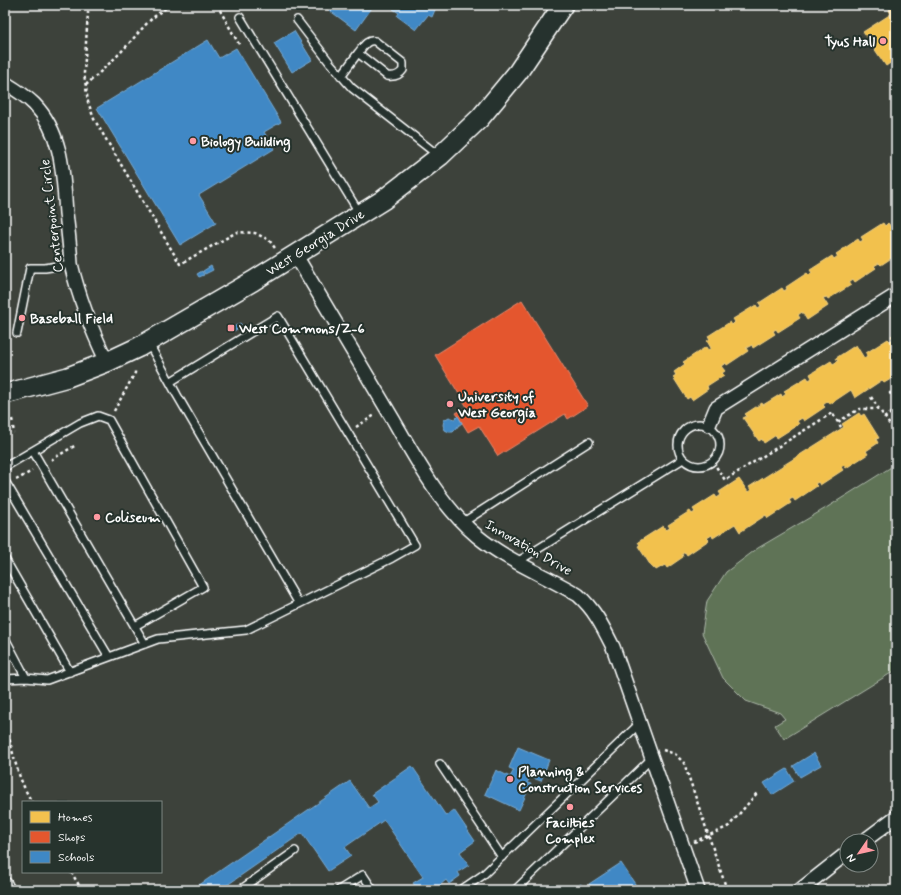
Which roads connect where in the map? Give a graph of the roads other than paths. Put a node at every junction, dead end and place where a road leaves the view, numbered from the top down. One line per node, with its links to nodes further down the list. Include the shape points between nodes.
1 (563, 5): 7 (street, West Georgia Drive, via 518,72 485,112)
2 (240, 17): 8 (lane)
3 (297, 20): 5 (lane)
4 (358, 53): 4 (lane, via 387,76 397,76 403,70 403,63 375,41 366,43); 5 (lane)
5 (341, 76): 7 (lane, via 352,88)
6 (5, 83): 10 (street, Centerpoint Circle, via 35,105 55,136 64,174)
7 (440, 156): 8 (street, West Georgia Drive, via 383,200)
8 (360, 214): 9 (street, West Georgia Drive)
9 (296, 254): 13 (street, West Georgia Drive); 23 (street, Innovation Drive, via 414,455)
10 (71, 264): 12 (lane, via 30,268); 14 (street, Centerpoint Circle, via 81,300)
11 (896, 295): 17 (street, via 716,408)
12 (17, 333)
13 (148, 342): 14 (street, West Georgia Drive); 15 (lane)
14 (107, 362): 16 (street, West Georgia Drive, via 68,377)
15 (170, 382): 26 (lane); 26 (lane, via 278,316 416,545)
16 (5, 394)
17 (709, 425): 20 (lane, via 694,424 682,432 678,445); 20 (lane, via 719,435 721,449 718,456 713,462 701,467)
18 (589, 442): 23 (lane)
19 (33, 451): 21 (lane); 27 (lane); 27 (lane, via 80,423 98,416 109,420 203,586)
20 (682, 459): 25 (lane)
21 (5, 467)
22 (5, 481): 30 (lane)
23 (462, 523): 25 (street, Innovation Drive, via 477,537)
24 (5, 559): 31 (lane)
25 (517, 562): 34 (street, Innovation Drive, via 563,586 589,605 613,647)
26 (299, 604): 29 (lane, via 246,630 158,639)
27 (135, 626): 29 (lane)
28 (5, 638): 32 (lane)
29 (145, 644): 30 (lane)
30 (109, 657): 31 (lane)
31 (70, 672): 32 (lane, via 47,680)
32 (26, 678): 33 (lane)
33 (5, 679)
34 (640, 723): 35 (street, Innovation Drive); 40 (lane)
35 (655, 754): 48 (lane); 49 (street, Innovation Drive)
36 (440, 764): 40 (lane)
37 (896, 817): 38 (street)
38 (875, 833)
39 (295, 851): 44 (lane)
40 (502, 857): 47 (lane, via 483,875)
41 (839, 859): 50 (street)
42 (5, 884): 43 (street)
43 (8, 890)
44 (240, 890)
45 (339, 890): 46 (lane, via 363,876)
46 (373, 890)
47 (461, 890)
48 (515, 890)
49 (698, 890)
50 (800, 890)

